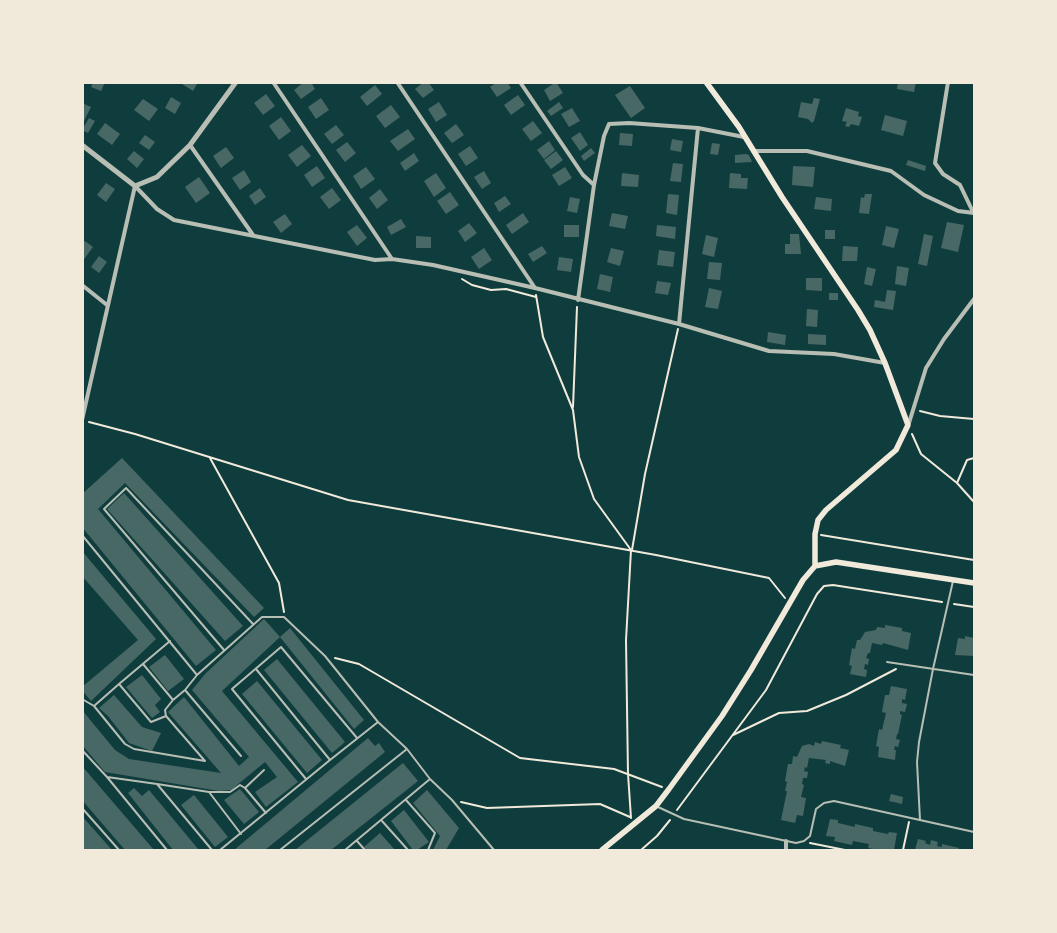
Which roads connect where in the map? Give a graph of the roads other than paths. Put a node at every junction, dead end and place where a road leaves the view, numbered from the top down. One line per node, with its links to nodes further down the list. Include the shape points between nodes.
1 (236, 82): 10 (street)
2 (273, 82): 16 (street)
3 (397, 82): 18 (street)
4 (520, 82): 12 (street, via 583,175)
5 (706, 82): 8 (main road)
6 (948, 82): 14 (street, via 935,163 942,174 960,185)
7 (698, 128): 8 (street); 12 (street, via 628,122 609,124); 22 (street)
8 (744, 137): 11 (main road)
9 (82, 145): 13 (street)
10 (190, 145): 13 (street, via 157,178); 15 (street)
11 (753, 151): 14 (street, via 807,151 891,171 924,195 958,211); 23 (main road, via 858,310)
12 (594, 185): 20 (street)
13 (135, 186): 15 (street, via 157,209 174,220); 21 (street)
14 (974, 212)
15 (253, 236): 16 (street, via 375,260)
16 (392, 259): 18 (street)
17 (82, 285): 21 (street)
18 (535, 288): 20 (street)
19 (974, 299): 25 (street, via 926,368)
20 (578, 300): 22 (street)
21 (108, 305): 24 (street)
22 (679, 324): 23 (street, via 769,351 834,354)
23 (885, 363): 25 (main road)
24 (82, 420)
25 (908, 425): 27 (main road, via 896,450 818,520)
26 (82, 535): 31 (lane)
27 (815, 566): 28 (main road, via 836,562); 59 (main road, via 803,580 722,716)
28 (953, 579): 29 (main road); 36 (lane)
29 (974, 583)
30 (253, 624): 32 (lane); 32 (lane, via 126,488 104,509); 45 (lane, via 262,617 284,617 325,656)
31 (170, 641): 34 (lane); 37 (lane)
32 (224, 650): 37 (lane)
33 (888, 662): 36 (lane)
34 (143, 664): 39 (lane); 42 (lane)
35 (255, 668): 46 (lane, via 281,647); 50 (lane); 53 (lane, via 232,689)
36 (933, 668): 38 (lane); 62 (lane, via 919,742)
37 (197, 675): 40 (lane)
38 (974, 676)
39 (119, 684): 43 (lane); 44 (lane, via 151,722)
40 (185, 690): 42 (lane); 49 (lane)
41 (82, 699): 43 (lane)
42 (173, 700): 44 (lane, via 165,710)
43 (94, 706): 44 (lane, via 125,744 134,749 205,761)
44 (166, 716)
45 (378, 722): 46 (lane); 47 (lane)
46 (357, 738): 50 (lane)
47 (407, 749): 54 (lane); 72 (lane)
48 (82, 750): 52 (lane)
49 (241, 756)
50 (330, 760): 53 (lane)
51 (264, 770): 56 (lane)
52 (107, 777): 55 (lane); 69 (lane)
53 (306, 779): 61 (lane)
54 (430, 779): 58 (lane); 77 (lane)
55 (157, 784): 57 (lane); 70 (lane)
56 (245, 788): 57 (lane, via 240,785 230,792); 61 (lane)
57 (209, 792): 65 (lane)
58 (406, 800): 63 (lane); 76 (lane, via 435,833)
59 (656, 806): 67 (lane, via 684,819); 78 (main road)
60 (82, 808): 68 (lane)
61 (266, 813): 65 (lane)
62 (920, 820): 64 (lane); 67 (lane, via 834,801 816,809 810,836 796,843)
63 (382, 821): 66 (lane); 75 (lane)
64 (974, 832)
65 (241, 834): 71 (lane)
66 (357, 841): 73 (lane); 74 (lane)
67 (786, 841): 79 (street)
68 (119, 850)
69 (167, 850)
70 (212, 850)
71 (220, 850)
72 (280, 850)
73 (345, 850)
74 (365, 850)
75 (408, 850)
76 (428, 850)
77 (494, 850)
78 (602, 850)
79 (786, 850)

